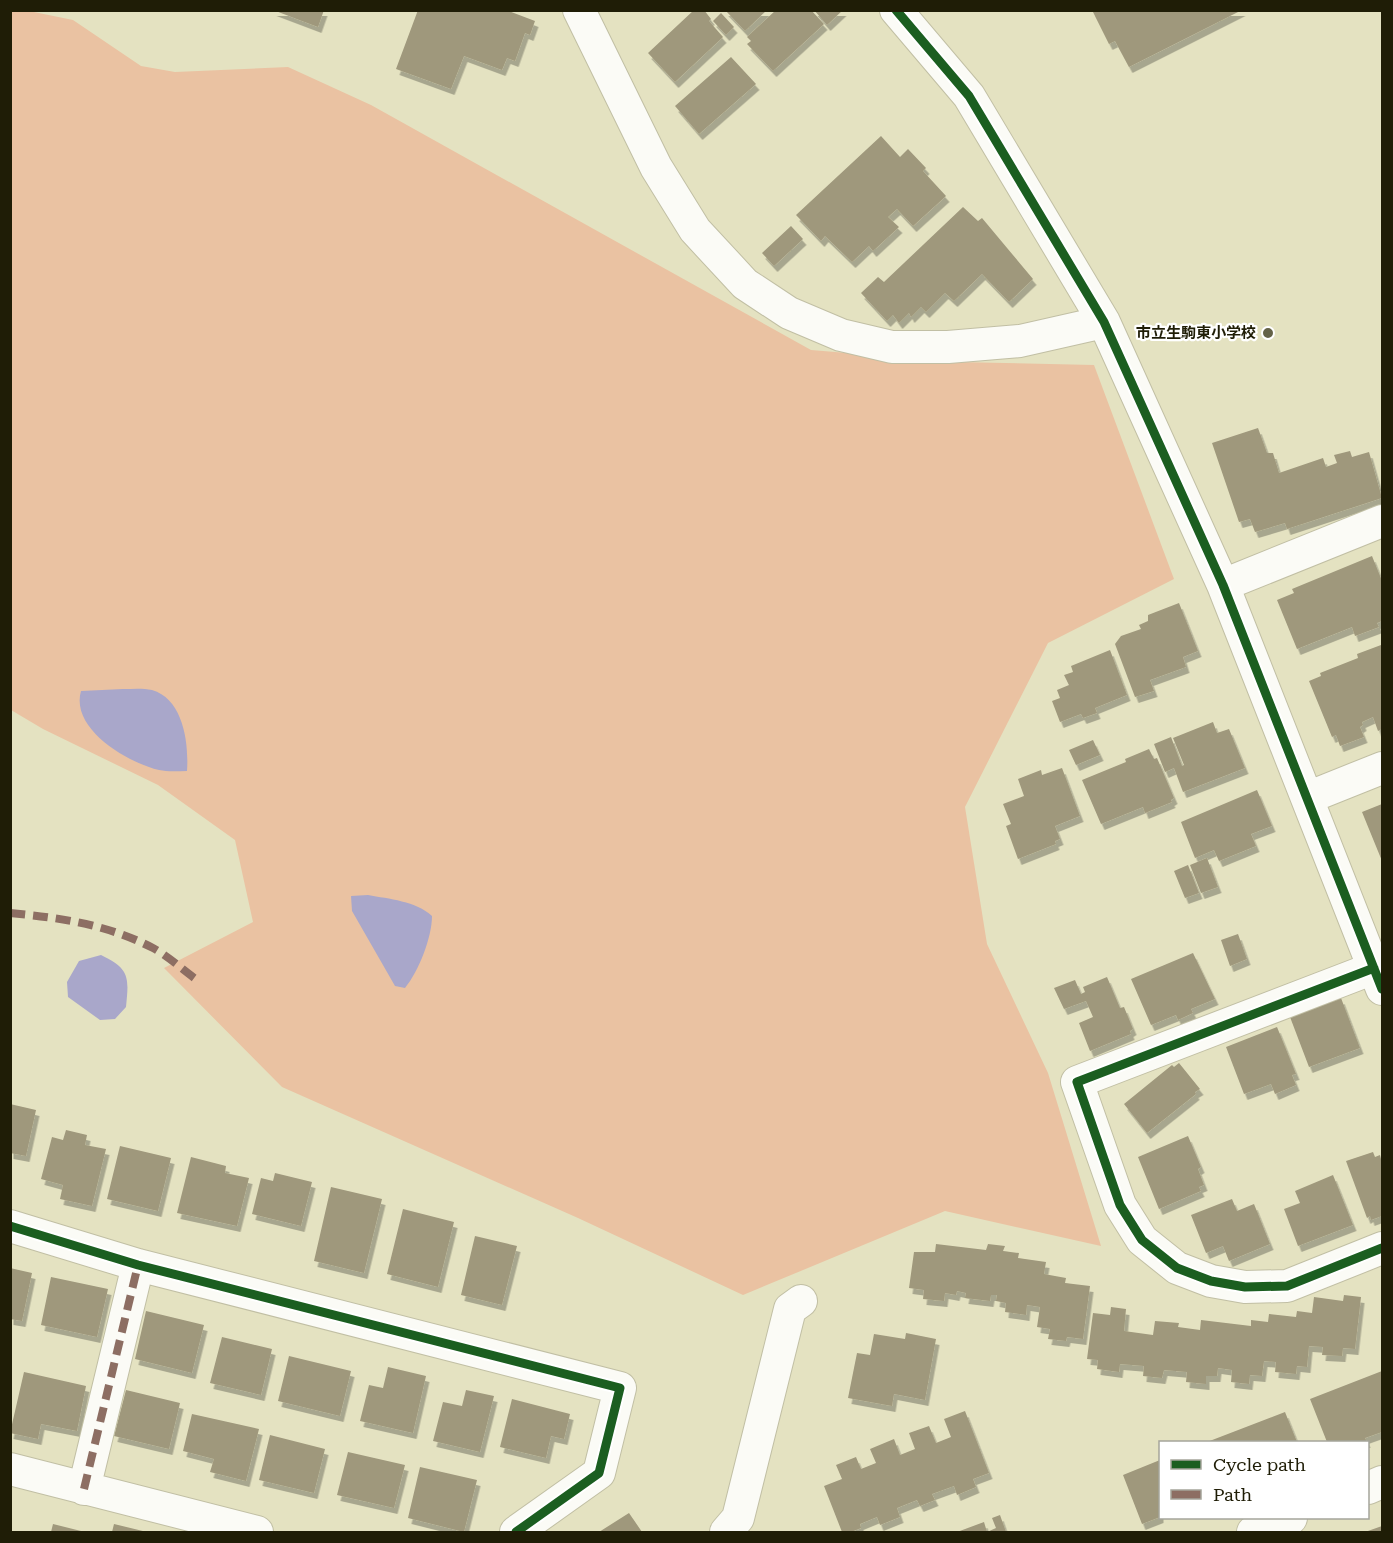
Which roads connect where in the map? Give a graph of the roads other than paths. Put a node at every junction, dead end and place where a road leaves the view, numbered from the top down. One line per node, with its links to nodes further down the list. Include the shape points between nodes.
1 (579, 10): 3 (street, via 656,167 695,230 745,284 789,313 841,335 892,346 948,347 1020,341)
2 (896, 10): 3 (street, via 969,96)
3 (1104, 322): 5 (street)
4 (1383, 521): 5 (street)
5 (1223, 585): 7 (street)
6 (1383, 768): 7 (street)
7 (1307, 798): 8 (street)
8 (1378, 979): 10 (street, via 1077,1082 1120,1204 1142,1240 1177,1268 1211,1281 1245,1287 1287,1286)
9 (10, 1226): 11 (street)
10 (1383, 1248)
11 (138, 1265): 16 (street); 20 (street, via 620,1388 599,1473)
12 (801, 1301): 21 (street, via 790,1309 738,1518)
13 (10, 1469): 16 (street)
14 (1383, 1482): 15 (street)
15 (1369, 1488)
16 (84, 1489): 18 (street)
17 (1288, 1519): 22 (street)
18 (223, 1528): 19 (street)
19 (257, 1533)
20 (516, 1533)
21 (726, 1533)
22 (1253, 1533)

